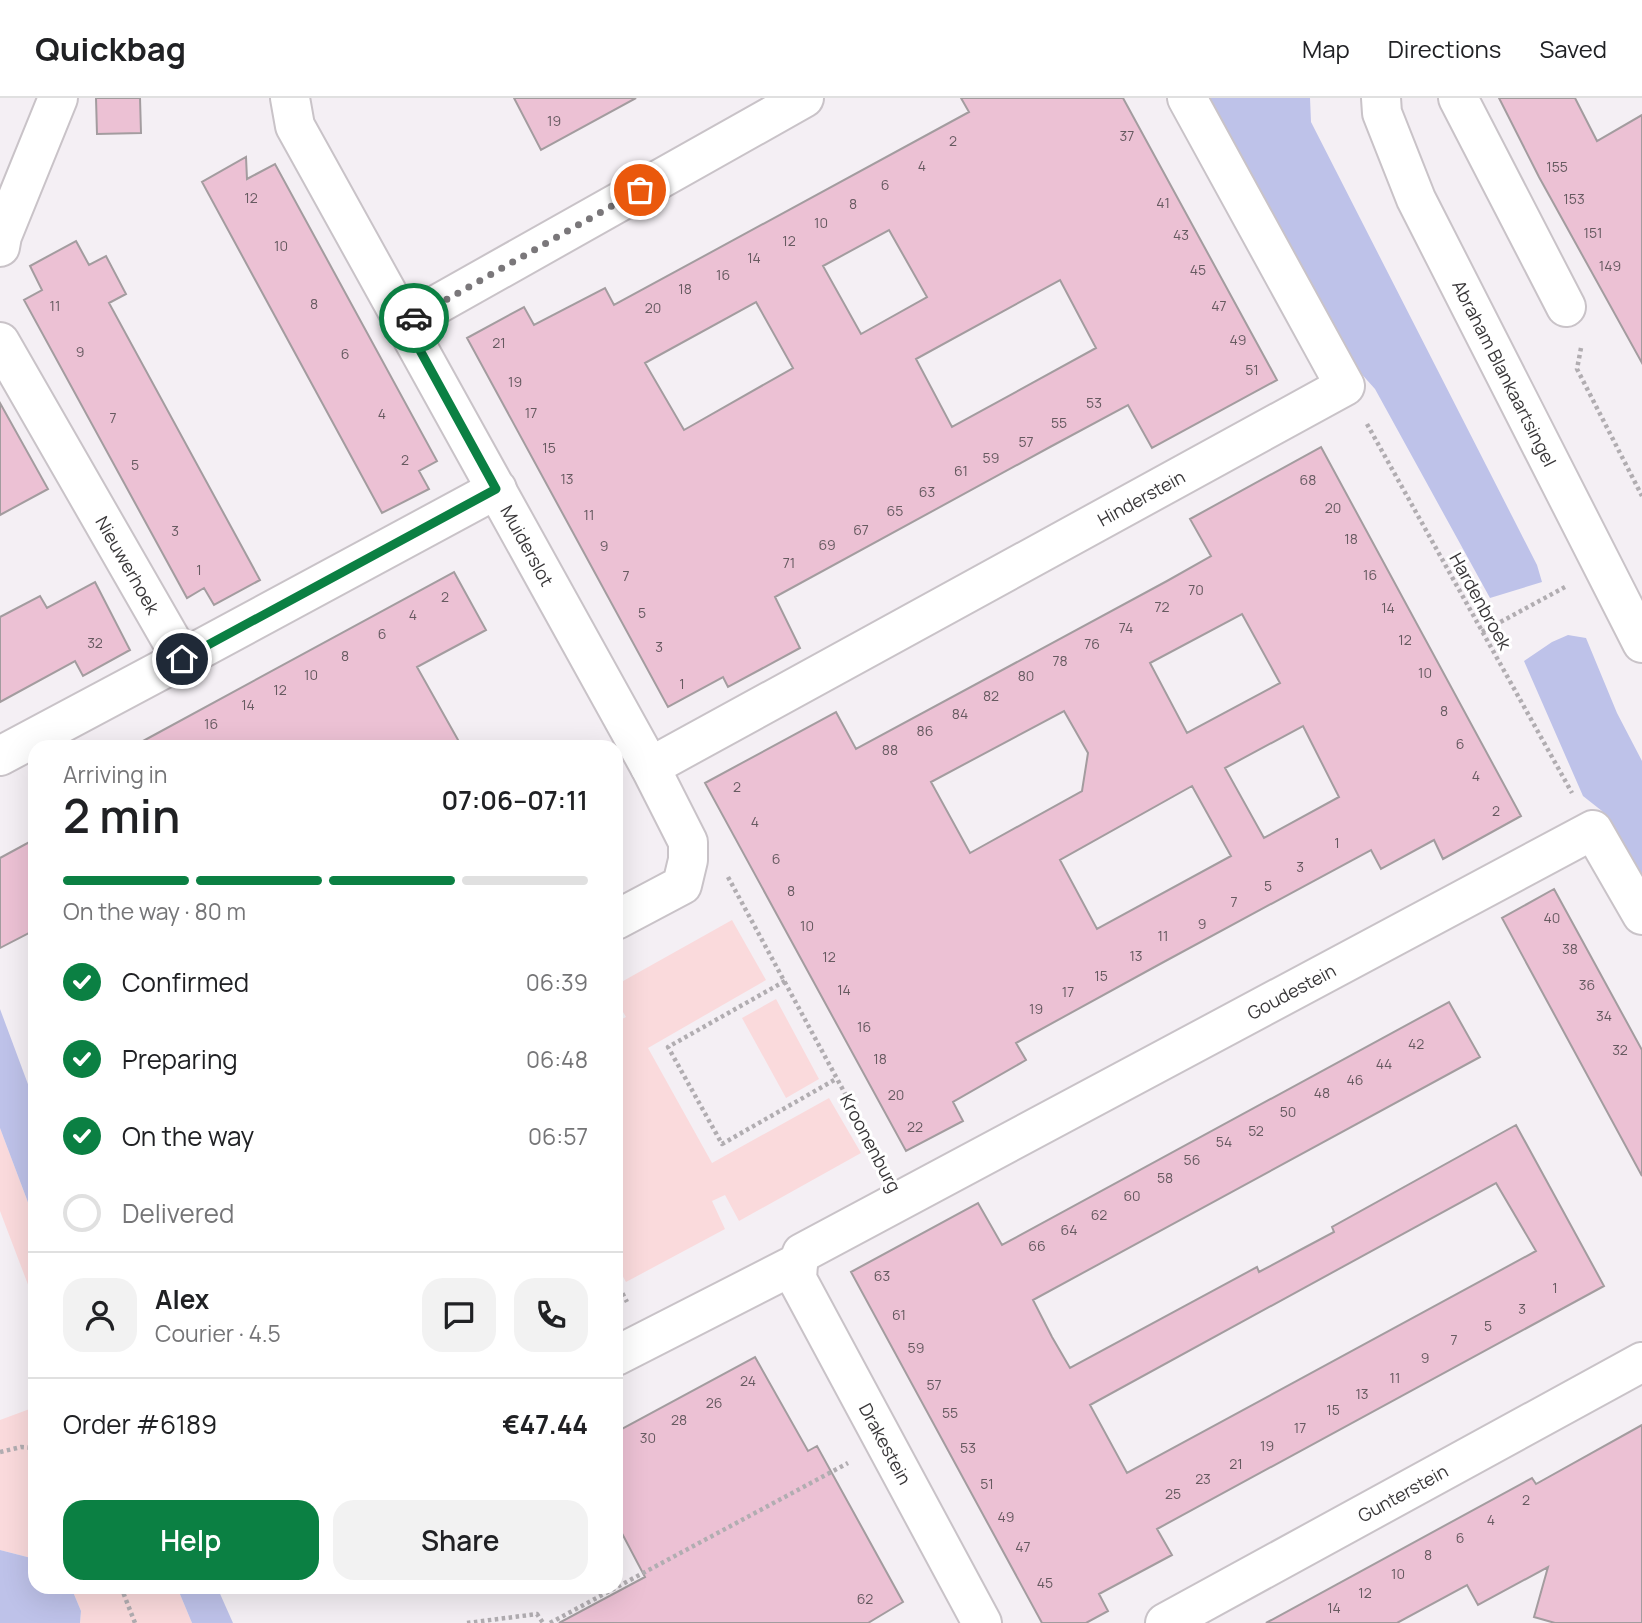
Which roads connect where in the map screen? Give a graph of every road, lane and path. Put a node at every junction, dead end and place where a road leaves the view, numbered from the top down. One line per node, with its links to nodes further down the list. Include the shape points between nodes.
1 (58, 98): 7 (street)
2 (290, 98): 9 (street, Muiderslot, via 295,126)
3 (804, 98): 9 (street)
4 (1187, 98): 11 (street)
5 (1381, 98): 14 (street, Abraham Blankaartsingel, via 1382,113 1416,199)
6 (1458, 98): 8 (street)
7 (0, 247)
8 (1566, 307): 13 (path, via 1583,338 1577,369)
9 (405, 323): 12 (street, Muiderslot)
10 (0, 342): 15 (street, Nieuwerhoek)
11 (1345, 386): 19 (street, Hinderstein); 20 (path, Hardenbroek)
12 (496, 489): 15 (street); 19 (street, Muiderslot)
13 (1642, 496)
14 (1642, 643)
15 (182, 659): 16 (street)
16 (30, 740)
17 (28, 741): 18 (street)
18 (0, 756)
19 (650, 767): 21 (street, via 688,842)
20 (1593, 830): 22 (street); 26 (street, Goudestein)
21 (688, 860): 23 (street, via 682,885); 24 (path, Kroonenburg, via 720,861)
22 (1642, 915)
23 (623, 916)
24 (785, 982): 25 (path, Kroonenburg); 25 (path, via 668,1047 722,1144)
25 (836, 1078): 26 (path, Kroonenburg)
26 (902, 1200): 27 (street, Kroonenburg, via 802,1253)
27 (798, 1264): 28 (street, Kroonenburg); 30 (street, Drakestein, via 797,1279)
28 (623, 1352)
29 (1642, 1362): 41 (street, Gunterstein)
30 (885, 1443): 33 (path); 40 (street, Drakestein)
31 (28, 1448): 32 (path)
32 (0, 1452)
33 (623, 1584)
34 (124, 1594): 36 (path)
35 (604, 1594): 39 (path)
36 (135, 1623)
37 (467, 1623): 38 (path, via 537,1614)
38 (543, 1623)
39 (550, 1623)
40 (982, 1623)
41 (1165, 1623)

